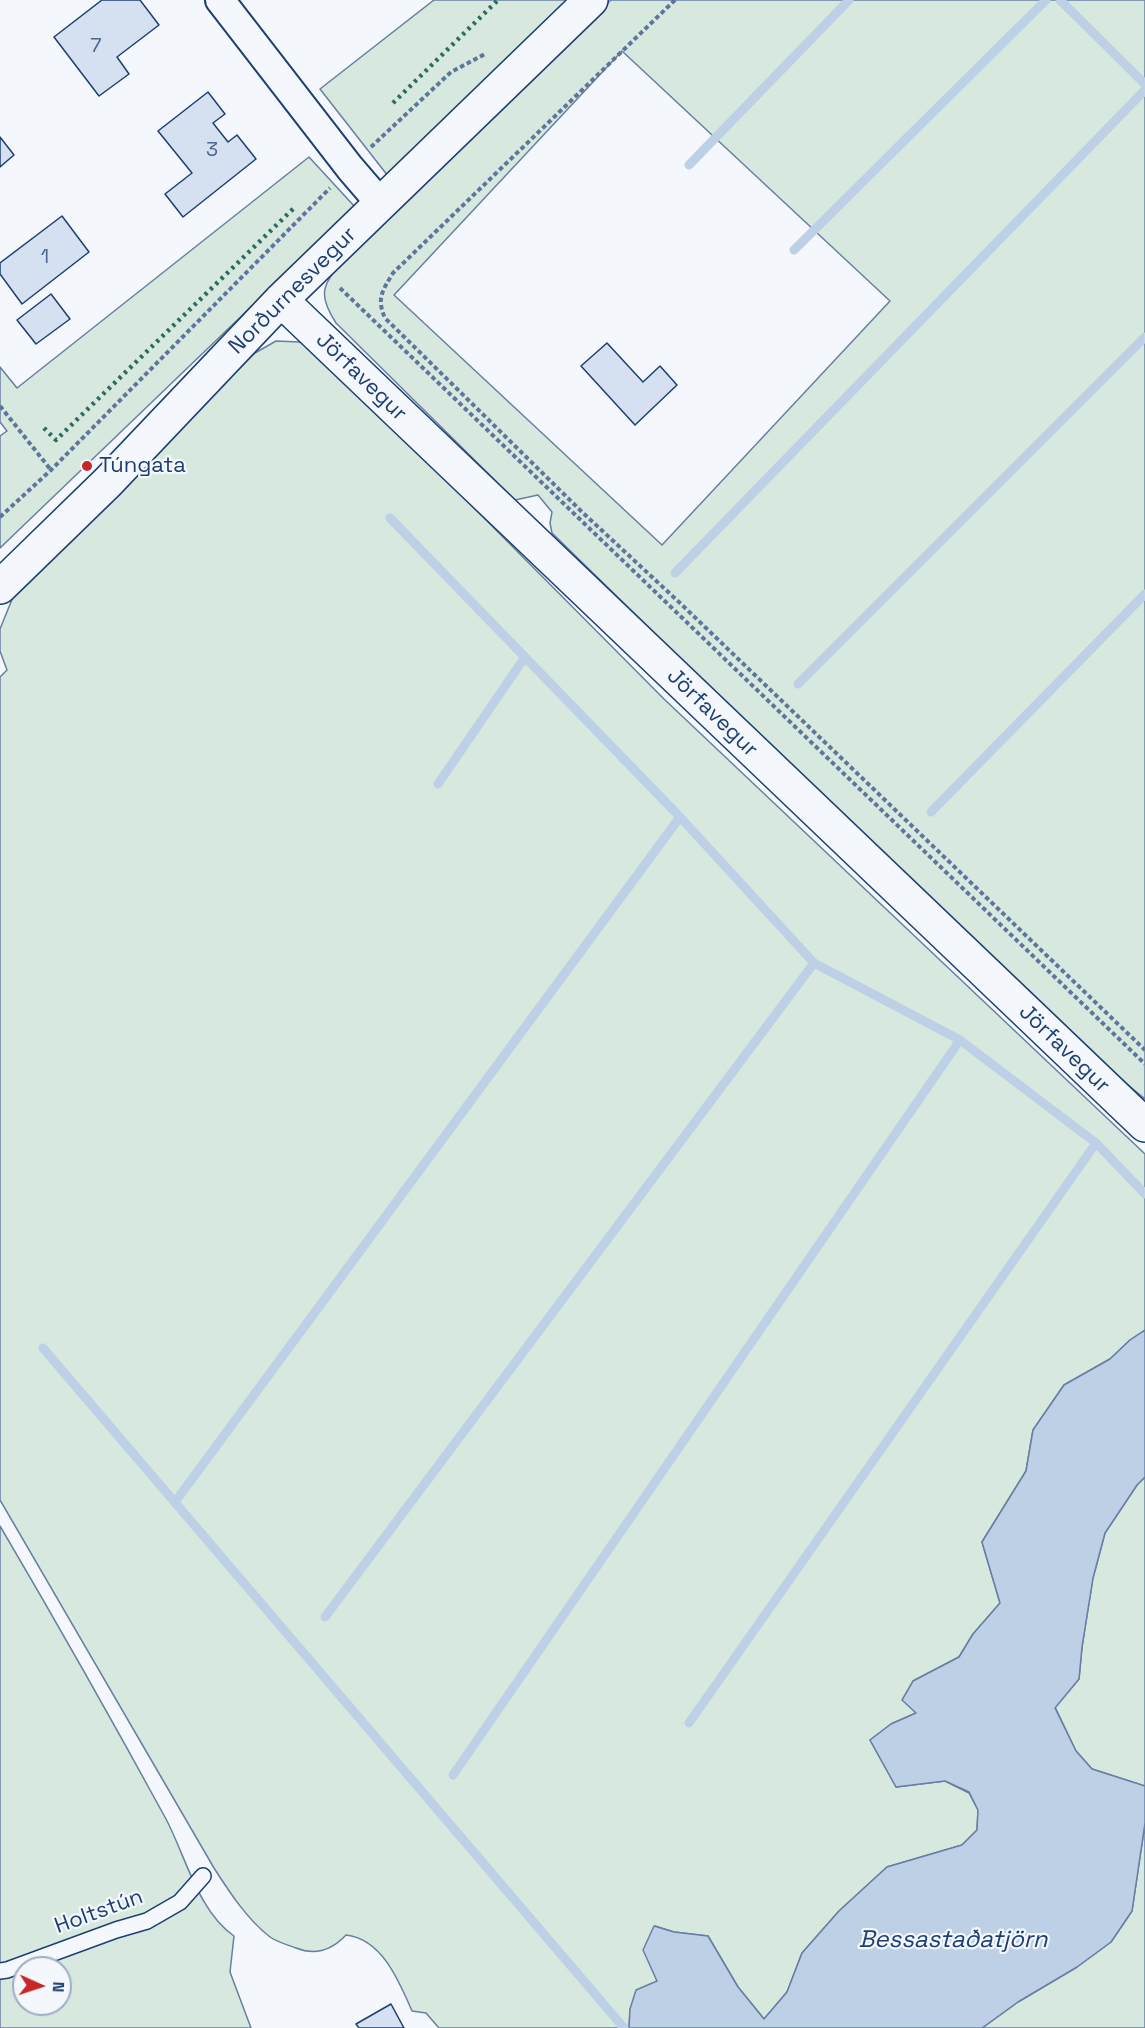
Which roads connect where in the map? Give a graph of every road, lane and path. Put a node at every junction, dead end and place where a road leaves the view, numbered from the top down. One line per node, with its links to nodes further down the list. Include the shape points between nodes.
1 (220, 0): 5 (street)
2 (591, 0): 6 (street, Norðurnesvegur)
3 (675, 0): 13 (path, via 393,273 381,292 380,308 385,318 581,511)
4 (490, 52): 5 (path, via 451,72)
5 (350, 168): 6 (street); 10 (path)
6 (381, 204): 8 (street, Norðurnesvegur)
7 (333, 281): 14 (path)
8 (280, 300): 12 (street, Norðurnesvegur, via 108,482); 15 (street, Jörfavegur)
9 (0, 406): 10 (path)
10 (51, 470): 11 (path)
11 (0, 517)
12 (0, 587)
13 (1145, 1050)
14 (1145, 1064)
15 (1145, 1125)
16 (203, 1876): 17 (lane, Holtstún, via 180,1902 147,1921)
17 (0, 1971)

